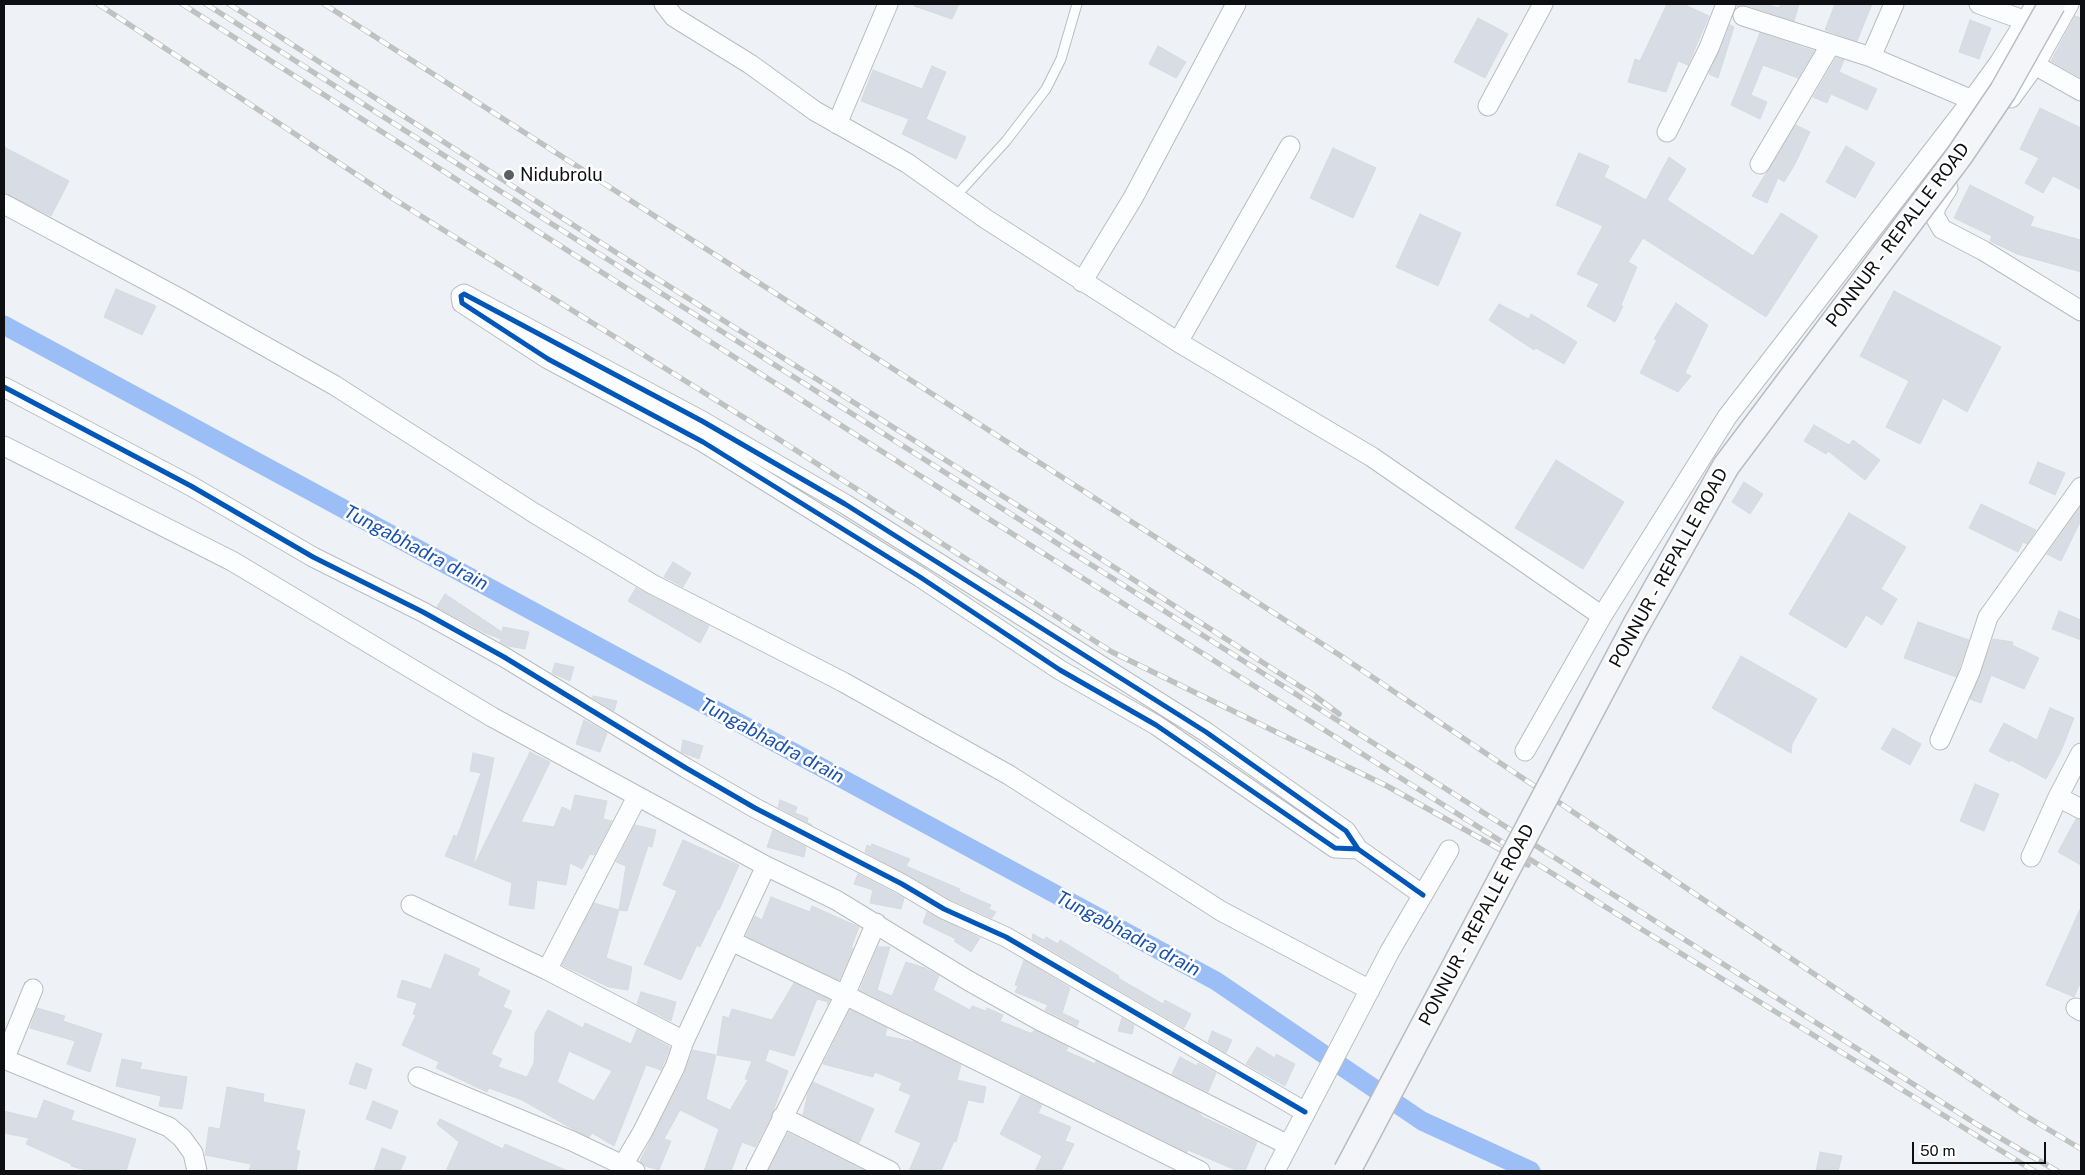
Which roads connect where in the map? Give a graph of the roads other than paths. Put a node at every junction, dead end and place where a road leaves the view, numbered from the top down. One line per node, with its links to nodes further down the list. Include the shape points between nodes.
1 (664, 4): 20 (street, via 674,17)
2 (888, 4): 20 (street)
3 (1076, 4): 24 (lane, via 1061,59 1046,89 1006,141)
4 (1236, 4): 26 (street, via 1133,198)
5 (1543, 4): 19 (street)
6 (1726, 4): 21 (street, via 1709,48)
7 (1894, 4): 15 (street)
8 (1979, 4): 13 (street)
9 (2036, 4): 13 (street)
10 (2052, 4): 71 (main road, PONNUR - REPALLE ROAD, bridge, via 2003,91 1959,156 1726,466 1635,627)
11 (2069, 4): 16 (street)
12 (1743, 16): 14 (street)
13 (2026, 21): 18 (street)
14 (1831, 44): 15 (street); 23 (street)
15 (1871, 57): 18 (street)
16 (2035, 65): 17 (street); 27 (street, via 1941,197 1934,215 1942,229)
17 (2081, 91)
18 (1972, 100): 36 (street, via 1727,417)
19 (1488, 106)
20 (837, 124): 24 (street, via 906,163)
21 (1666, 132)
22 (1290, 146): 28 (street)
23 (1760, 164)
24 (955, 197): 26 (street)
25 (4, 204): 57 (street, via 334,385 652,584 843,682 1001,771 1221,911)
26 (1082, 282): 28 (street)
27 (2081, 311)
28 (1178, 342): 36 (street, via 1372,457)
29 (4, 387): 62 (street, via 173,477 313,558 423,612 755,808 944,909 1006,937)
30 (702, 421): 31 (street); 31 (street, via 464,294 461,296 462,303 548,359); 34 (street)
31 (692, 437): 35 (street)
32 (4, 446): 44 (street, via 232,561 492,717)
33 (2081, 487): 39 (street, via 1988,617 1970,672)
34 (952, 571): 35 (street); 37 (street)
35 (939, 590): 38 (street)
36 (1602, 616): 41 (street)
37 (1088, 657): 38 (street); 40 (street)
38 (1073, 678): 43 (street, via 1156,725)
39 (1940, 740)
40 (1222, 742): 43 (street); 47 (street, via 1346,831)
41 (1524, 751)
42 (2081, 753): 45 (street)
43 (1209, 761): 47 (street, via 1335,848)
44 (637, 797): 50 (street); 55 (street)
45 (2058, 797): 46 (street); 49 (street)
46 (2081, 809)
47 (1358, 849): 51 (street)
48 (1449, 850): 51 (street)
49 (2031, 857)
50 (766, 866): 53 (street, via 836,900); 54 (street)
51 (1423, 895): 57 (street)
52 (411, 905): 55 (street)
53 (876, 924): 58 (street); 64 (street, via 1037,1019)
54 (731, 941): 58 (street); 59 (street)
55 (547, 970): 59 (street)
56 (33, 989): 60 (street)
57 (1370, 990): 62 (street)
58 (845, 995): 63 (street); 69 (street)
59 (684, 1041): 65 (street)
60 (4, 1060): 66 (street, via 169,1127 193,1153)
61 (418, 1077): 65 (street)
62 (1306, 1108): 64 (street)
63 (782, 1117): 67 (street); 68 (street)
64 (1288, 1146): 70 (street)
65 (629, 1168)
66 (197, 1171)
67 (756, 1171)
68 (890, 1171)
69 (1200, 1171)
70 (1275, 1171)
71 (1347, 1171)

